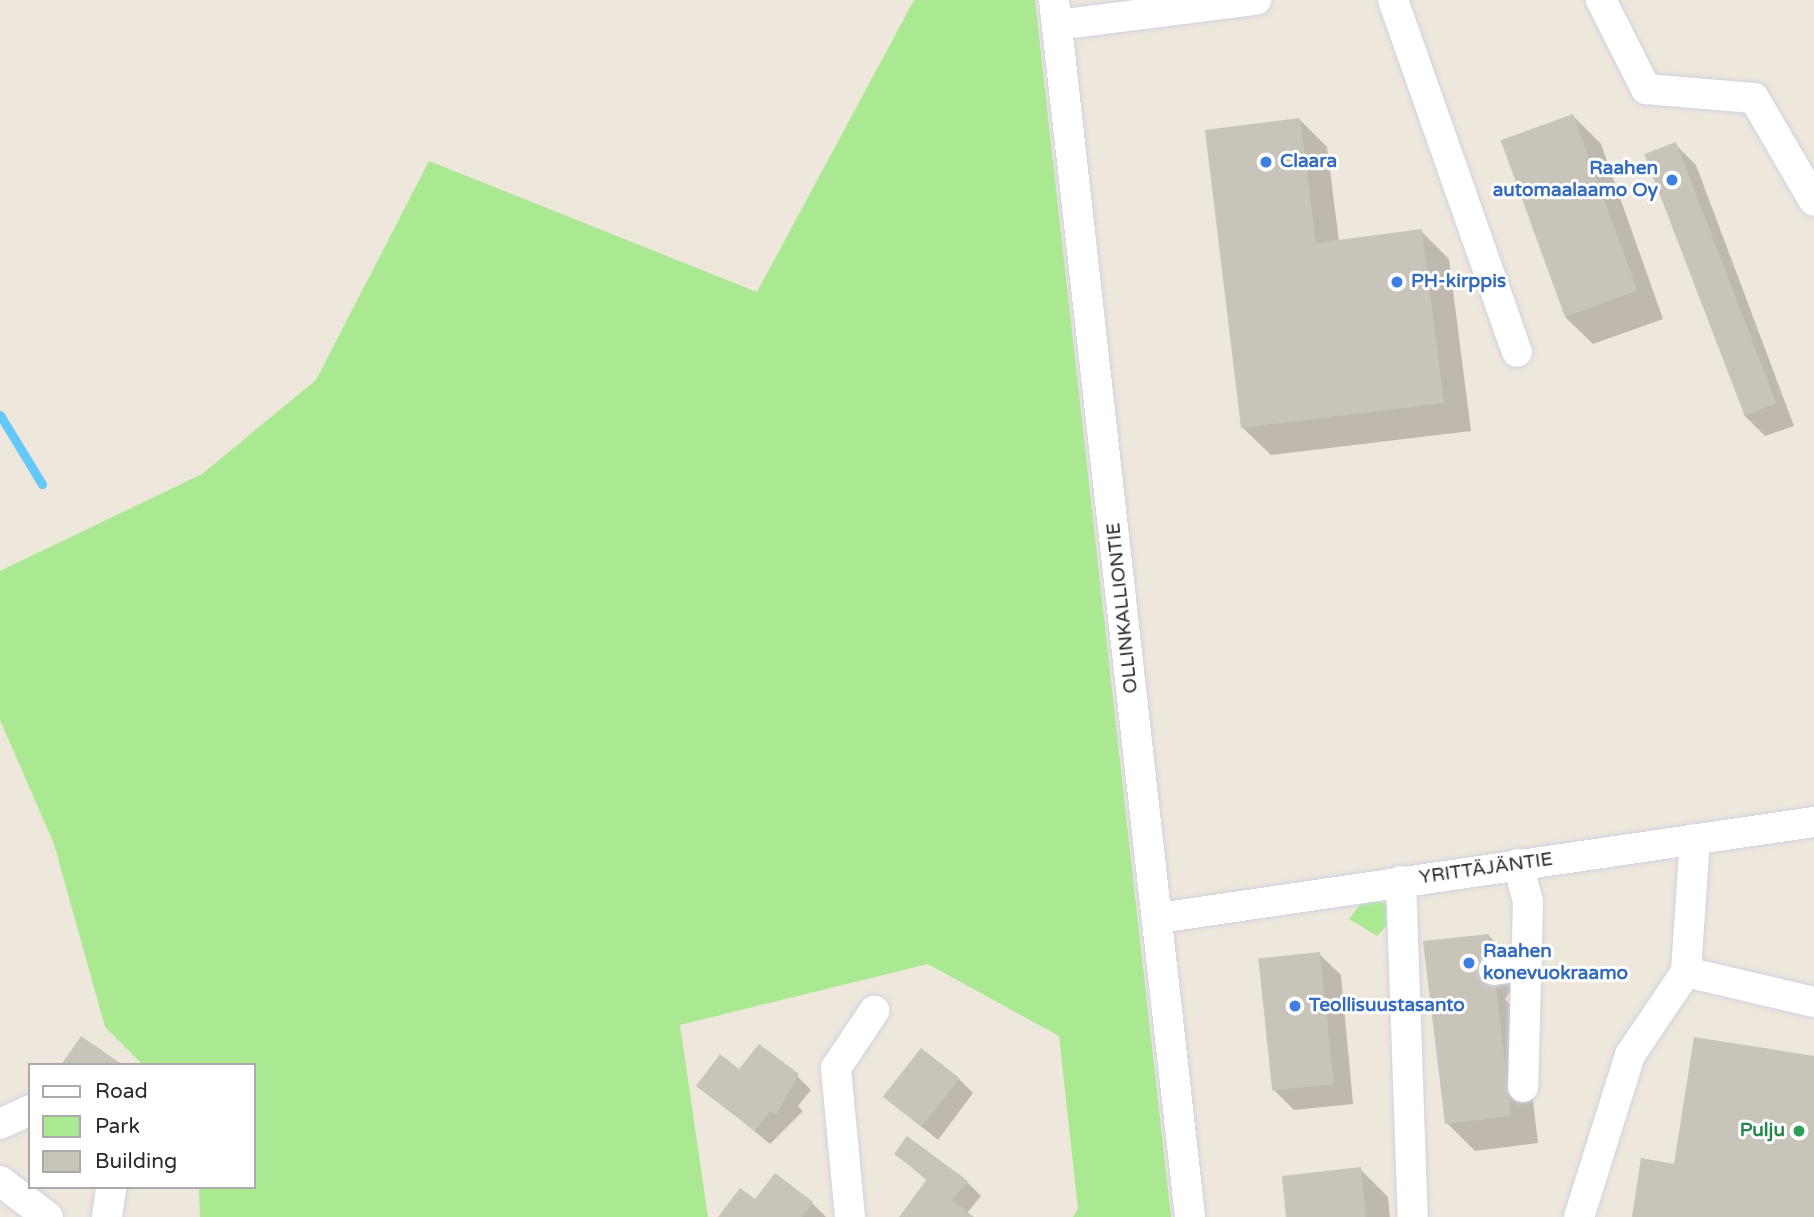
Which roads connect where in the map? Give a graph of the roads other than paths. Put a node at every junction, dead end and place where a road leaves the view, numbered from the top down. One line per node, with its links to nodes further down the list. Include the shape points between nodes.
1 (1393, 0): 6 (street)
2 (1601, 0): 5 (street, via 1646,89 1754,98)
3 (1245, 1): 4 (street)
4 (1056, 12): 11 (street, OLLINKALLIONTIE)
5 (1814, 201)
6 (1517, 352)
7 (1814, 822): 8 (street, YRITTÄJÄNTIE)
8 (1695, 839): 9 (street, YRITTÄJÄNTIE); 14 (street)
9 (1518, 864): 10 (street, YRITTÄJÄNTIE); 12 (street, via 1528,902)
10 (1401, 881): 11 (street, YRITTÄJÄNTIE); 26 (street)
11 (1158, 918): 25 (street, OLLINKALLIONTIE)
12 (1527, 965): 13 (street); 17 (street)
13 (1494, 970)
14 (1686, 972): 15 (street); 27 (street, via 1630,1055)
15 (1814, 1002)
16 (874, 1012): 24 (street, via 836,1068)
17 (1523, 1087)
18 (28, 1111): 19 (street)
19 (0, 1124)
20 (0, 1181): 22 (street)
21 (111, 1189): 23 (street)
22 (48, 1217)
23 (107, 1217)
24 (850, 1217)
25 (1190, 1217)
26 (1413, 1217)
27 (1579, 1217)

